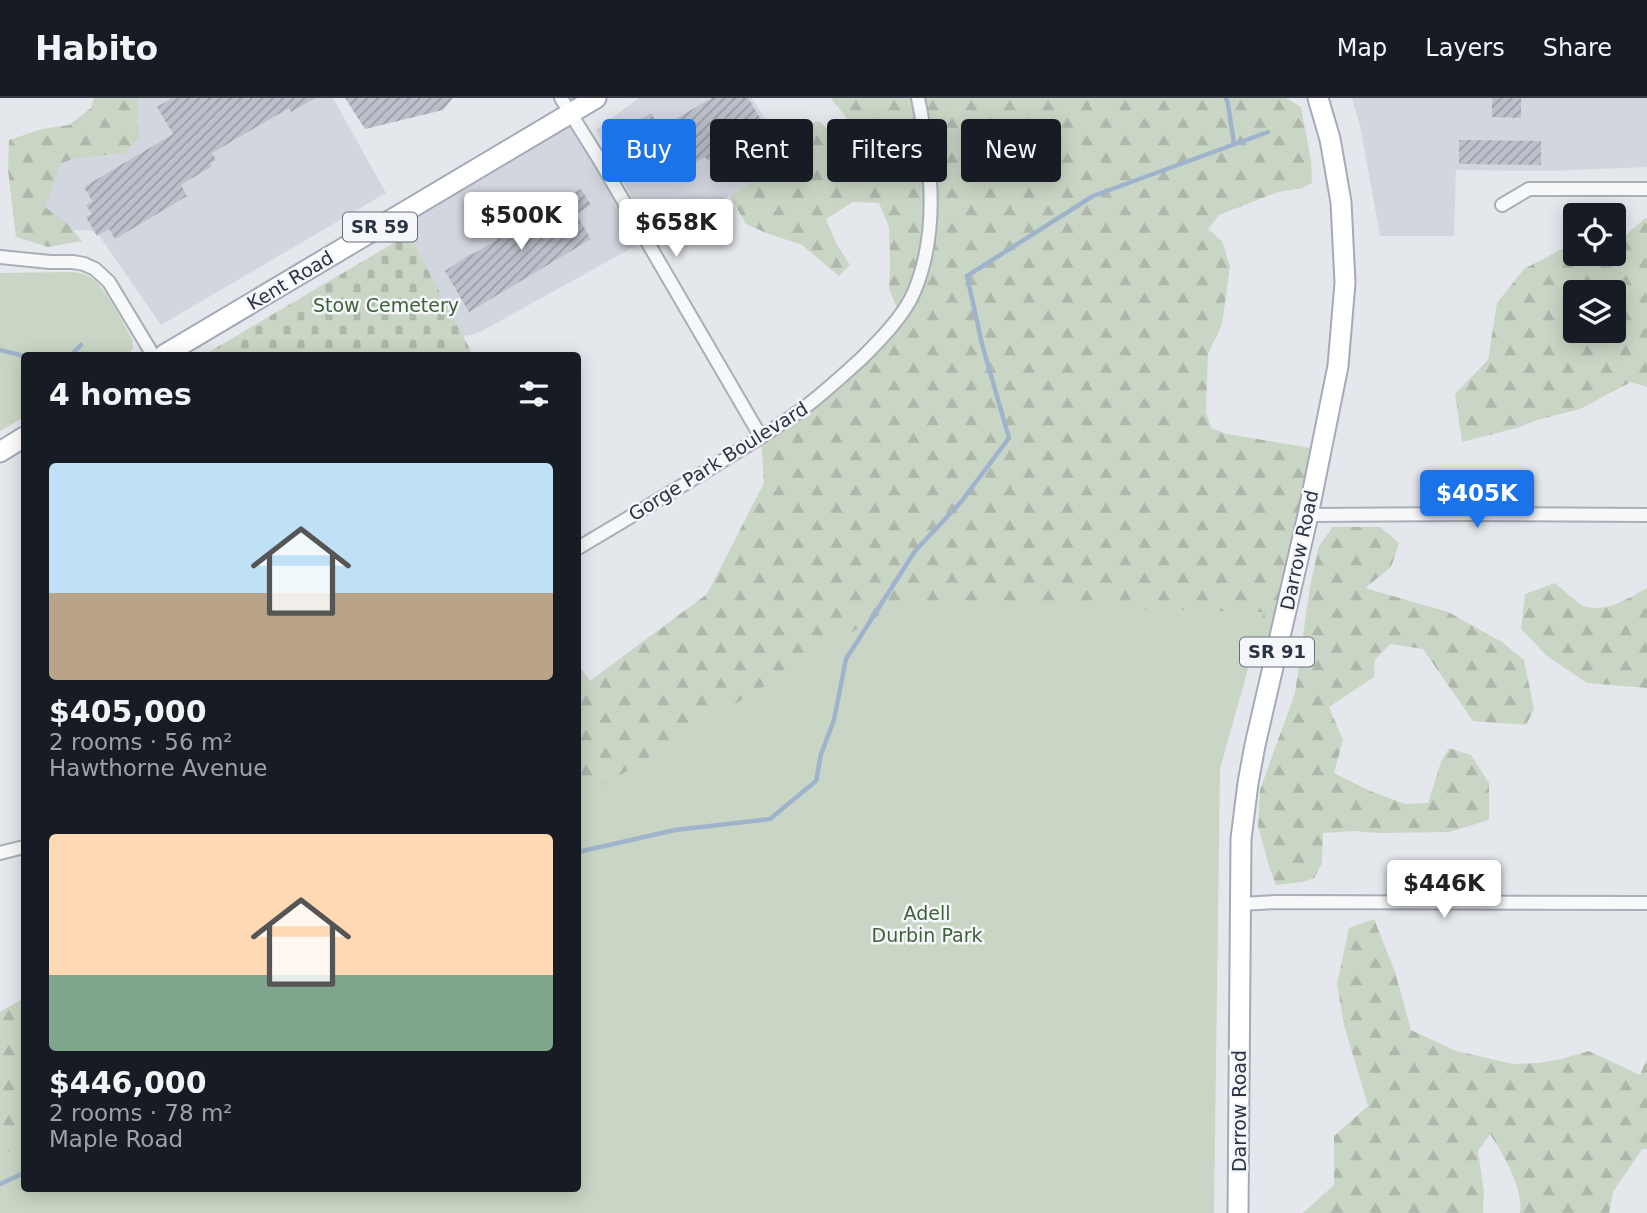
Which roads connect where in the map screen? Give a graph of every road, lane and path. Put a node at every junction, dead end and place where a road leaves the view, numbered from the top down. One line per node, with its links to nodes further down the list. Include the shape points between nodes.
1 (596, 98): 4 (main road, Kent Road / SR 59)
2 (918, 98): 10 (street, Gorge Park Boulevard, via 931,212 914,292 882,337 853,366)
3 (1318, 98): 13 (main road, Darrow Road / SR 91, via 1341,202 1345,283 1338,366)
4 (565, 106): 9 (main road, Kent Road / SR 59); 10 (street)
5 (1647, 189): 6 (street, via 1529,189)
6 (1503, 205)
7 (0, 257): 8 (street, via 84,264 95,269 109,282)
8 (151, 352)
9 (169, 352)
10 (761, 437): 15 (street, Gorge Park Boulevard)
11 (21, 440): 12 (main road)
12 (0, 452)
13 (1308, 514): 14 (street); 19 (main road, Darrow Road / SR 91, via 1248,783 1241,839)
14 (1647, 516)
15 (581, 546)
16 (21, 847): 17 (street)
17 (0, 853)
18 (1647, 903): 19 (street)
19 (1241, 904): 20 (main road, Darrow Road / SR 91)
20 (1238, 1213)

